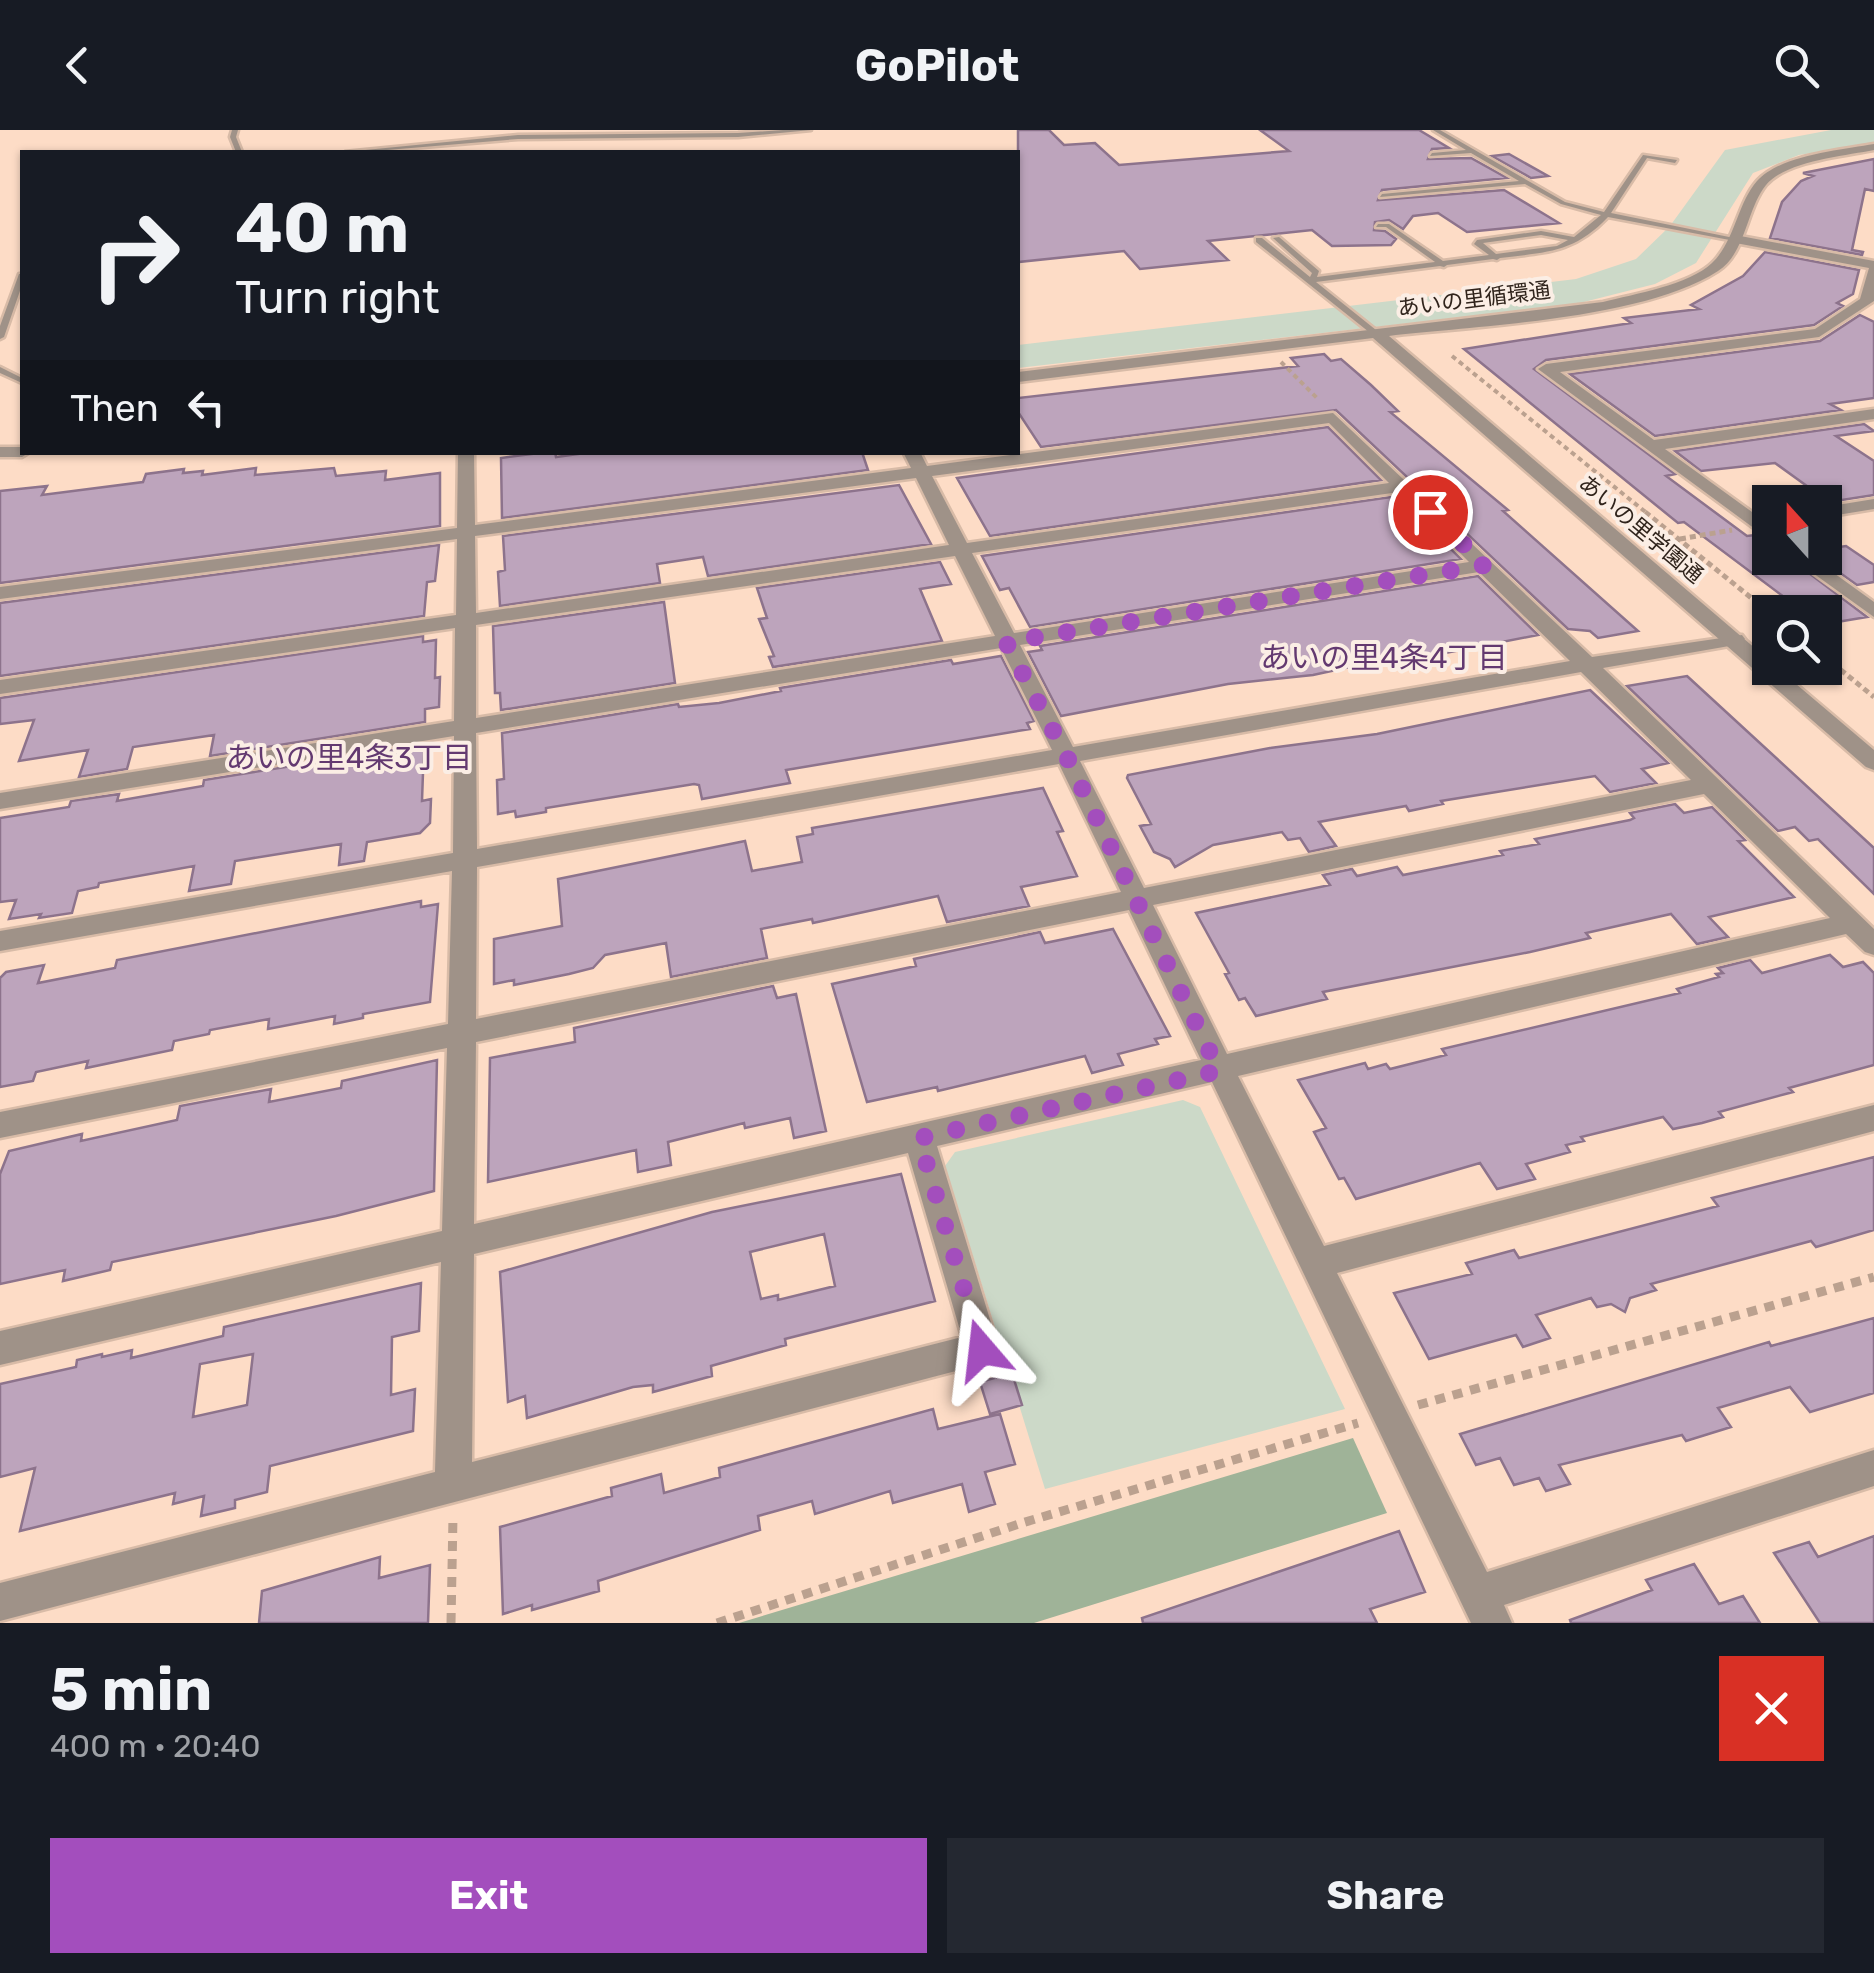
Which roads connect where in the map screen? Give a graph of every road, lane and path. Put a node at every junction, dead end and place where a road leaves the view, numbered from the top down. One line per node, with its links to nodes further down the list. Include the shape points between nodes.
1 (808, 130): 4 (lane, via 518,137)
2 (1436, 130): 5 (lane)
3 (1874, 147): 12 (street, あいの里循環通, via 1804,160 1762,182)
4 (371, 150)
5 (1472, 151): 6 (lane); 8 (lane)
6 (1432, 155)
7 (1675, 161): 10 (lane, via 1645,156)
8 (1527, 182): 9 (lane); 10 (lane, via 1563,203)
9 (1382, 196)
10 (1608, 216): 12 (lane); 14 (lane)
11 (1378, 226): 19 (lane, via 1387,224)
12 (1735, 239): 20 (street); 24 (street, あいの里循環通, via 1716,267 1639,299)
13 (1259, 240): 15 (lane); 16 (lane, via 1281,238); 17 (lane)
14 (1577, 240): 18 (lane); 18 (lane, via 1541,233 1477,242)
15 (1241, 242)
16 (1297, 256): 17 (lane); 21 (lane, via 1316,273)
17 (1280, 258): 21 (lane)
18 (1497, 258): 19 (lane)
19 (1444, 265): 21 (lane)
20 (1874, 267): 23 (street)
21 (1312, 280): 24 (lane)
22 (20, 282): 25 (lane)
23 (1870, 302): 31 (street, via 1818,333 1546,369)
24 (1377, 334): 28 (street, あいの里循環通); 50 (street, あいの里学園通)
25 (0, 337)
26 (1452, 356): 42 (path)
27 (1279, 360): 29 (path)
28 (1020, 377)
29 (1330, 410)
30 (1874, 414): 31 (street)
31 (1650, 446): 39 (street)
32 (1020, 451): 36 (street, via 1334,418)
33 (466, 455): 41 (street)
34 (982, 455): 35 (street)
35 (916, 462): 41 (street); 43 (street)
36 (1403, 486): 43 (street); 44 (street)
37 (1874, 504): 38 (street)
38 (1842, 509)
39 (1752, 521)
40 (1752, 528): 42 (path)
41 (466, 530): 46 (street); 49 (street)
42 (1679, 540): 47 (path)
43 (960, 550): 49 (street); 51 (street)
44 (1485, 565): 51 (street); 52 (street)
45 (1825, 575): 48 (street)
46 (0, 593)
47 (1752, 599)
48 (1873, 610)
49 (467, 618): 54 (street); 56 (street)
50 (1735, 639): 52 (street); 57 (street, あいの里学園通)
51 (1006, 642): 56 (street); 58 (street)
52 (1588, 663): 58 (street); 60 (street)
53 (1842, 671): 55 (path)
54 (0, 687)
55 (1874, 697)
56 (466, 725): 61 (street); 62 (street)
57 (1864, 743): 59 (street, あいの里学園通)
58 (1066, 755): 62 (street); 63 (street)
59 (1874, 762)
60 (1708, 785): 63 (street); 64 (street)
61 (0, 801)
62 (465, 861): 65 (street); 67 (street)
63 (1134, 901): 67 (street); 68 (street)
64 (1852, 923): 66 (street); 68 (street)
65 (0, 942)
66 (1874, 945)
67 (459, 1034): 70 (street); 72 (street)
68 (1219, 1071): 71 (street); 73 (street)
69 (1874, 1118): 73 (street)
70 (0, 1125)
71 (919, 1138): 72 (street); 78 (street, via 982,1350)
72 (456, 1244): 75 (street); 78 (street)
73 (1315, 1264): 76 (street)
74 (1874, 1277): 76 (path)
75 (0, 1348)
76 (1388, 1414): 80 (street); 82 (path)
77 (1874, 1468): 80 (street)
78 (453, 1501): 79 (street); 81 (path)
79 (0, 1602)
80 (1485, 1609)
81 (451, 1623)
82 (717, 1623)

